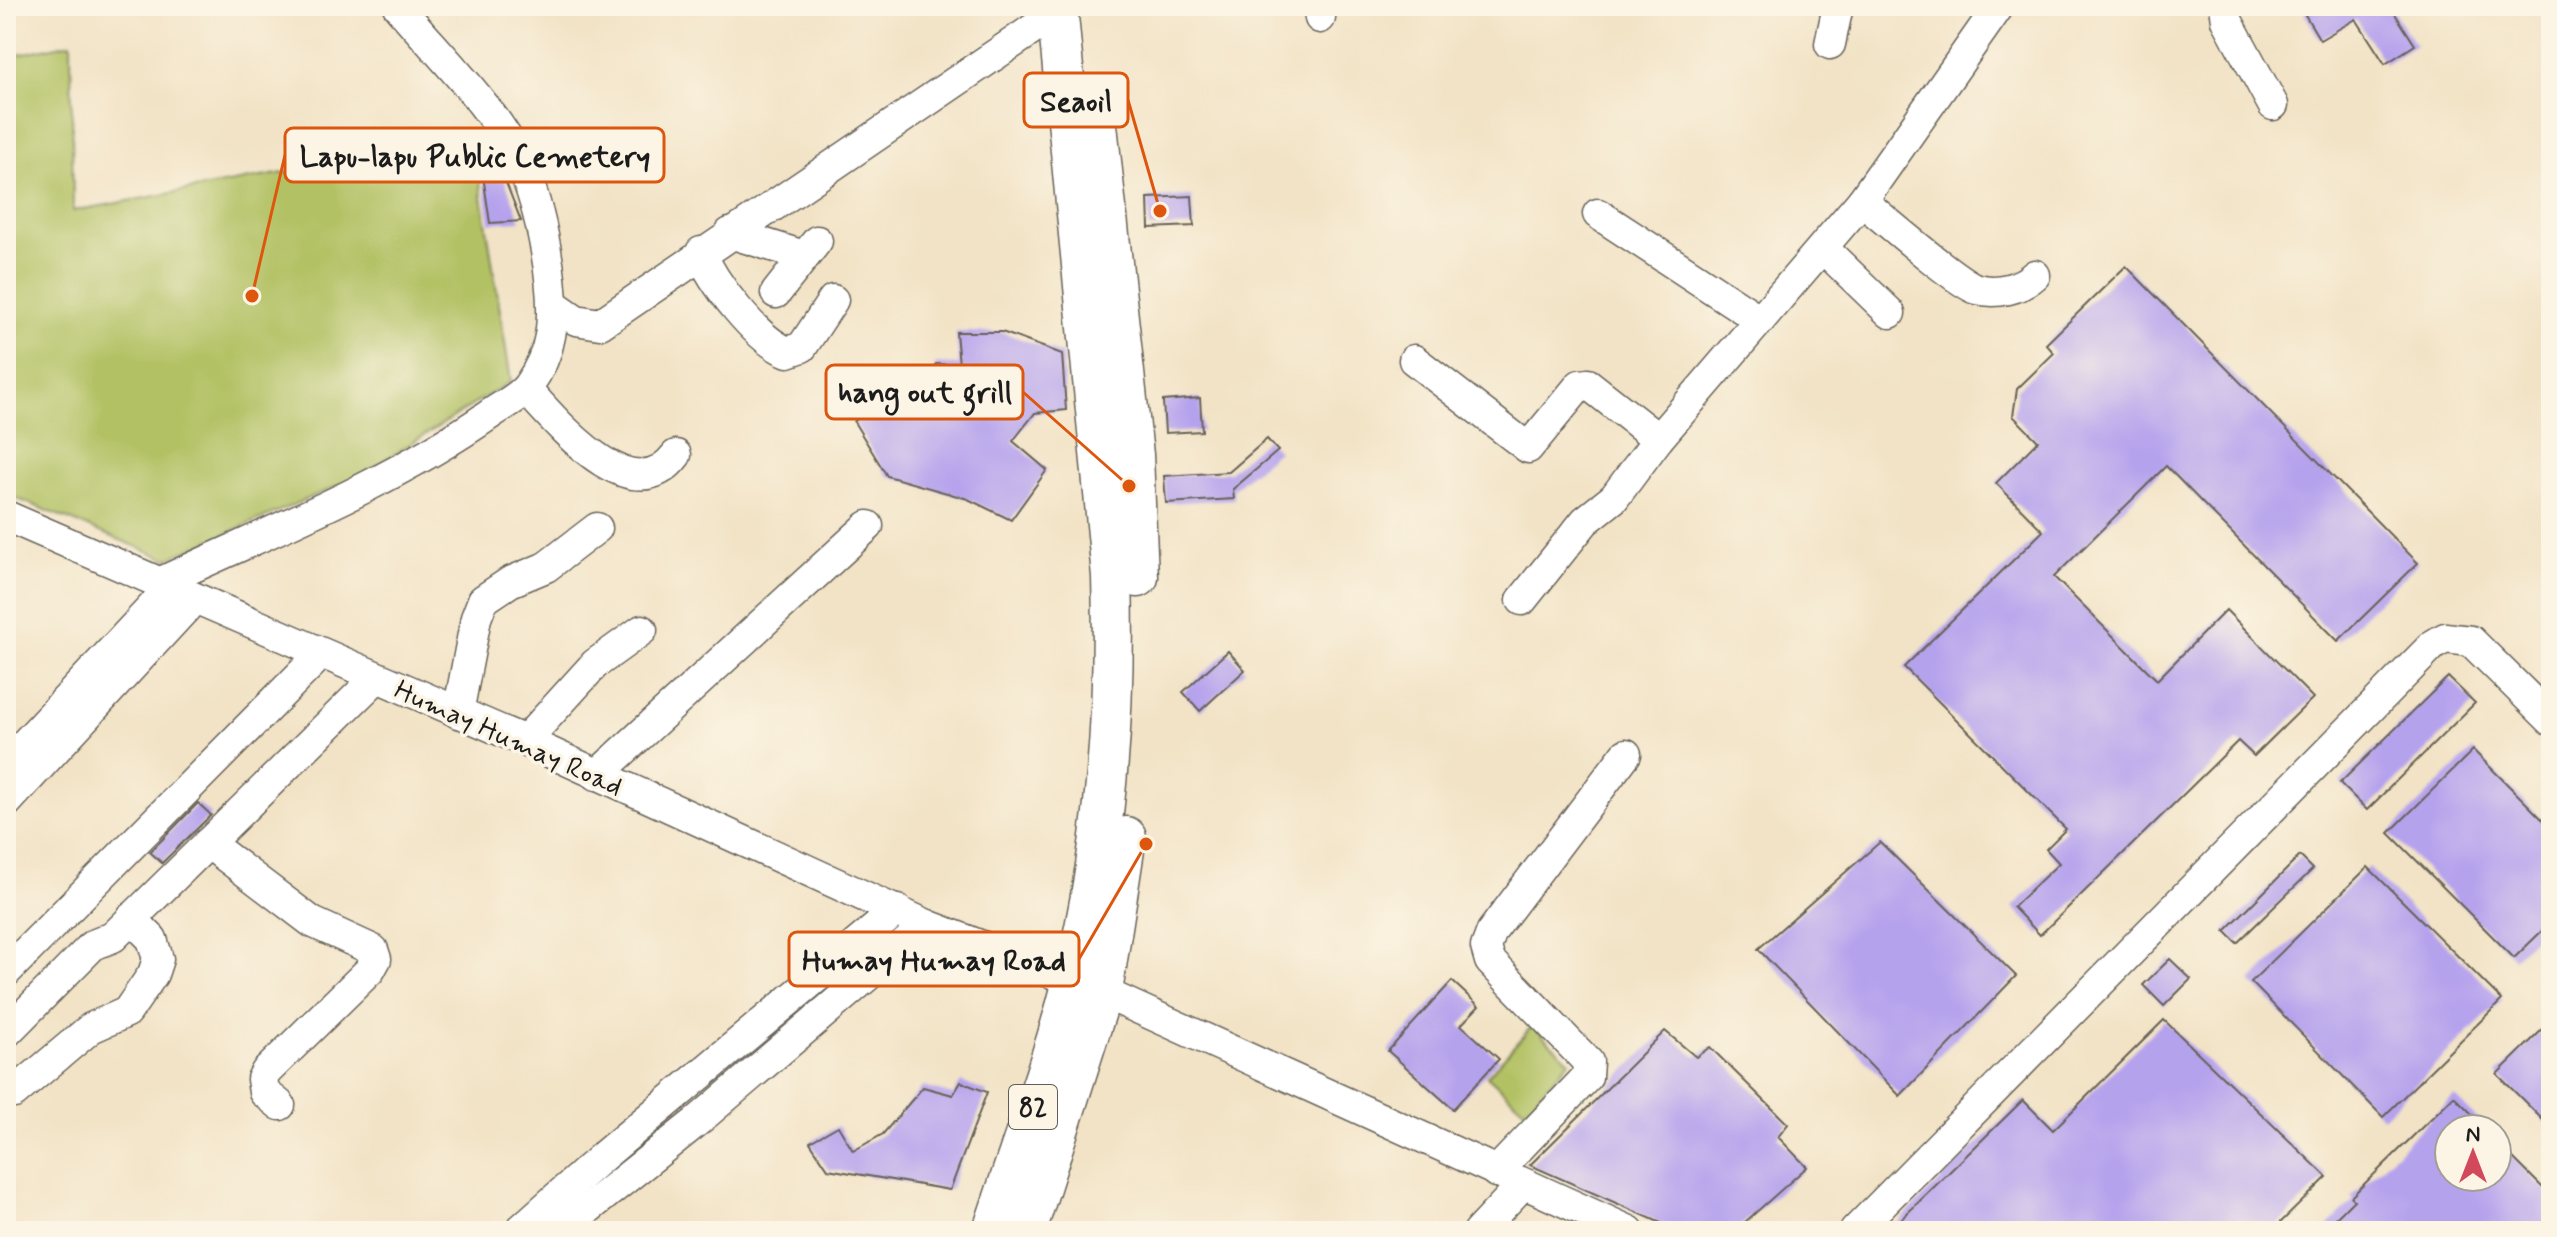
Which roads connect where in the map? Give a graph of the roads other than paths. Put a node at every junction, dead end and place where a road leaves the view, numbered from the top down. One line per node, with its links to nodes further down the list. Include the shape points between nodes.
1 (398, 6): 16 (street, via 497,124 521,165 541,232)
2 (1838, 6): 6 (street)
3 (1999, 6): 8 (street)
4 (2225, 6): 7 (street, via 2227,20)
5 (1066, 8): 10 (street); 43 (main road, 82, via 1114,650)
6 (1830, 44)
7 (2273, 105)
8 (1862, 201): 11 (street); 13 (street, via 1974,288 2009,289)
9 (1598, 214): 18 (street)
10 (730, 233): 12 (street); 14 (street, via 810,248)
11 (1823, 248): 17 (street); 18 (street)
12 (701, 252): 15 (street, via 716,284 771,342 788,352 802,347); 16 (street, via 600,324 576,320)
13 (2035, 275)
14 (776, 293)
15 (833, 300)
16 (553, 304): 20 (street, via 550,338)
17 (1890, 313)
18 (1760, 320): 21 (street)
19 (1414, 360): 21 (street, via 1528,448 1580,385 1588,384)
20 (526, 389): 22 (street, via 605,465 644,473 661,470); 26 (street, via 460,435)
21 (1658, 439): 27 (street, via 1614,498 1585,521)
22 (676, 455)
23 (6, 516): 26 (street, Humay Humay Road)
24 (868, 526): 36 (street)
25 (597, 528): 31 (street, via 546,567 483,600)
26 (175, 590): 29 (street, Humay Humay Road); 35 (street); 37 (street)
27 (1522, 600)
28 (642, 630): 33 (street, via 595,664)
29 (321, 654): 30 (street, Humay Humay Road); 42 (street)
30 (376, 678): 31 (street, Humay Humay Road); 38 (street)
31 (458, 713): 33 (street, Humay Humay Road)
32 (2551, 720): 56 (street, via 2471,641 2445,638 2433,645)
33 (525, 741): 36 (street, Humay Humay Road)
34 (1626, 754): 49 (street, via 1492,931 1486,947 1490,961 1588,1062 1587,1077)
35 (6, 764)
36 (597, 775): 39 (street, Humay Humay Road)
37 (6, 803)
38 (208, 843): 40 (street); 47 (street, via 312,922 373,950 376,959 266,1072 264,1092)
39 (897, 910): 41 (street, Humay Humay Road); 46 (street)
40 (131, 918): 44 (street, via 113,937 93,945); 45 (street, via 152,939 158,959 139,997 127,1012 91,1028)
41 (927, 925): 43 (street, Humay Humay Road); 48 (street)
42 (6, 972)
43 (1087, 987): 49 (street, Humay Humay Road); 52 (main road, 82); 53 (main road, 82)
44 (6, 1033)
45 (14, 1093)
46 (673, 1097): 48 (street); 50 (street)
47 (280, 1105)
48 (695, 1123): 51 (street)
49 (1509, 1178): 54 (street); 55 (street, Humay Humay Road)
50 (519, 1231)
51 (560, 1231)
52 (993, 1231)
53 (1026, 1231)
54 (1479, 1231)
55 (1629, 1231)
56 (1855, 1231)

